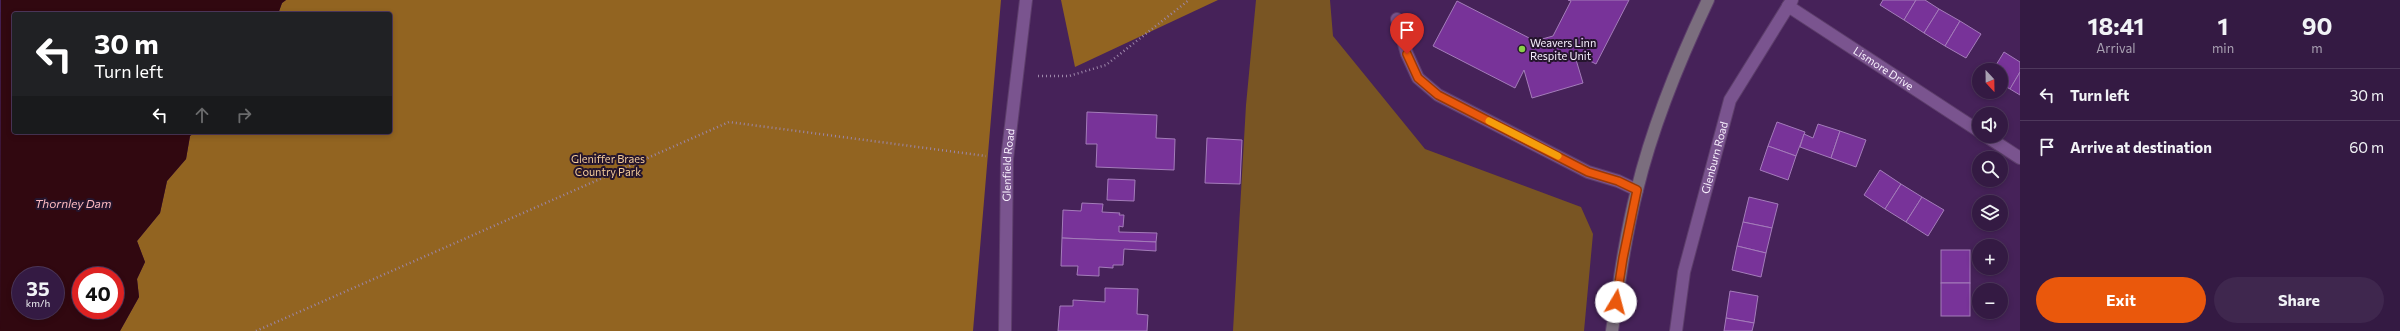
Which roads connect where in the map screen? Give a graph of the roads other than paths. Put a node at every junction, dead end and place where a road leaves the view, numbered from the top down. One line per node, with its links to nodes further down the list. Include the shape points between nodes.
1 (1026, 0): 9 (street, Glenfield Road, via 1007,158)
2 (1708, 0): 8 (street, via 1672,81)
3 (1790, 3): 5 (street, Lismore Drive); 11 (street, Glenburn Road, via 1730,100 1684,272)
4 (1398, 19): 8 (street, via 1407,54 1418,78 1438,95 1588,172)
5 (1972, 126)
6 (1997, 143): 7 (street)
7 (2020, 158)
8 (1637, 190): 10 (street)
9 (1005, 331)
10 (1612, 331)
11 (1676, 331)

